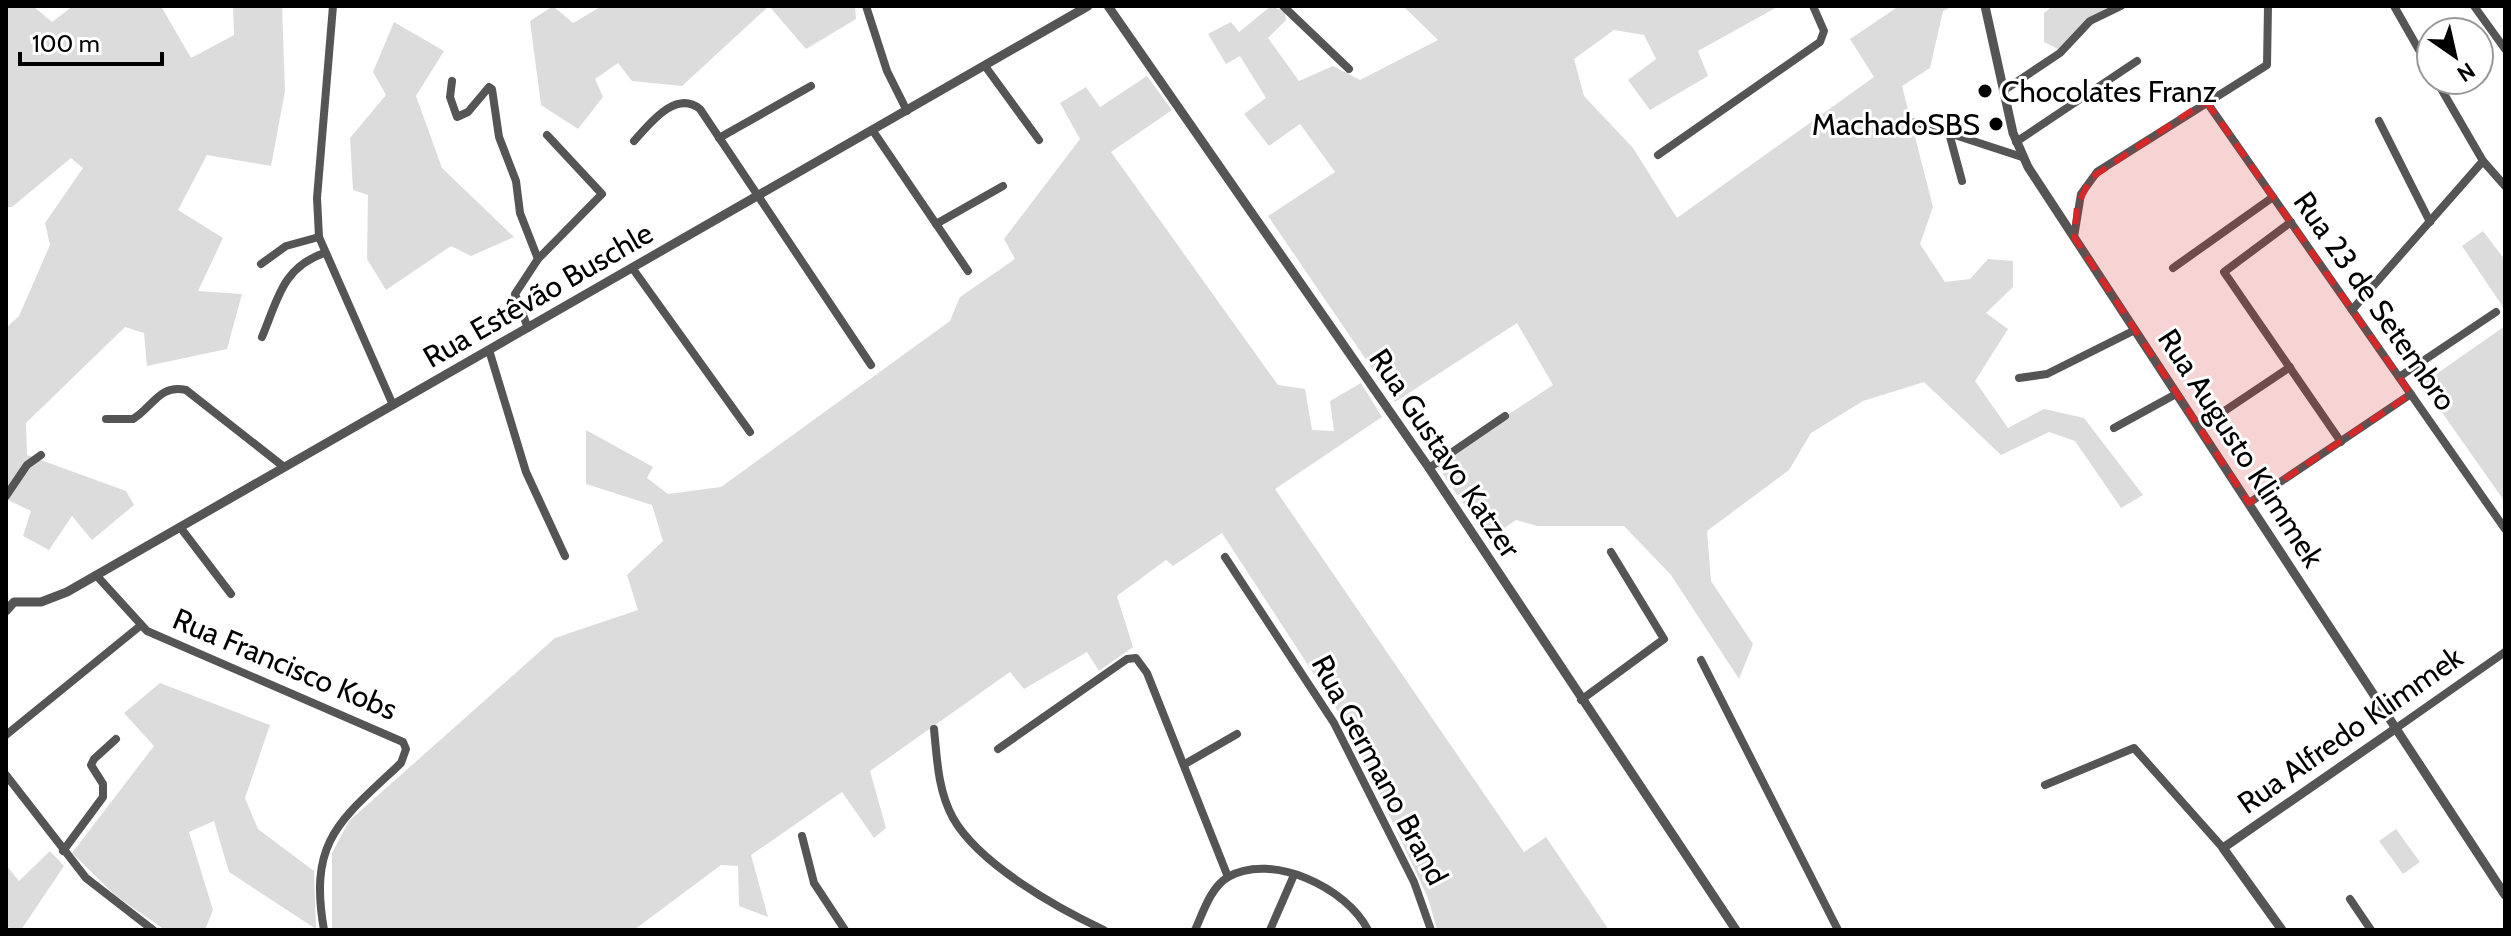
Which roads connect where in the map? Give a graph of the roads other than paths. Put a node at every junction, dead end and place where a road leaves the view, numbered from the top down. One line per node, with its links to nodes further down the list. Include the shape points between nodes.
1 (333, 6): 43 (street, via 317,198)
2 (866, 6): 22 (street, via 887,71)
3 (1088, 6): 15 (street, Rua Estêvão Buschle)
4 (1108, 6): 72 (street, Rua Gustavo Katzer)
5 (1283, 6): 16 (street)
6 (1813, 6): 32 (street, via 1824,31 1820,42)
7 (1985, 6): 19 (street, Rua Augusto Klimmek)
8 (2121, 6): 19 (street, via 2090,21 2060,53)
9 (2268, 6): 21 (street, via 2267,65)
10 (2394, 6): 12 (street)
11 (2474, 6): 13 (street)
12 (2415, 43)
13 (2505, 49)
14 (2137, 61): 31 (street)
15 (985, 66): 22 (street, Rua Estêvão Buschle); 29 (street)
16 (1349, 69)
17 (452, 81): 46 (street, via 450,97 457,117 492,89 499,137)
18 (811, 86): 28 (street)
19 (2003, 91): 31 (street, Rua Augusto Klimmek)
20 (2445, 96): 34 (street)
21 (2206, 101): 38 (street, Rua 23 de Setembro); 44 (street, via 2091,178 2077,206)
22 (907, 111): 25 (street, Rua Estêvão Buschle)
23 (2379, 121): 41 (street)
24 (1915, 122): 26 (street)
25 (873, 131): 39 (street, Rua Estêvão Buschle); 42 (street)
26 (1949, 133): 33 (street); 35 (street)
27 (547, 135): 46 (street, via 602,194)
28 (719, 138): 30 (street, via 700,109 688,103 666,109); 39 (street)
29 (1039, 140)
30 (634, 141)
31 (2016, 142): 33 (street, Rua Augusto Klimmek)
32 (1658, 155)
33 (2022, 157): 44 (street, Rua Augusto Klimmek)
34 (2483, 161): 37 (street); 41 (street)
35 (1962, 181)
36 (1003, 186): 42 (street)
37 (2505, 186)
38 (2273, 197): 40 (street, Rua 23 de Setembro); 48 (street)
39 (757, 198): 49 (street, Rua Estêvão Buschle); 57 (street)
40 (2291, 222): 51 (street, Rua 23 de Setembro); 58 (street, via 2224,272)
41 (2430, 222): 51 (street)
42 (936, 224): 50 (street)
43 (319, 237): 45 (street); 47 (street, via 286,246)
44 (2074, 237): 54 (street, Rua Augusto Klimmek)
45 (324, 253): 55 (street, via 292,271); 63 (street)
46 (538, 259): 53 (street, via 515,294)
47 (261, 264)
48 (2173, 268)
49 (633, 269): 53 (street, Rua Estêvão Buschle); 68 (street)
50 (968, 271)
51 (2352, 310): 59 (street, Rua 23 de Setembro)
52 (2496, 312): 59 (street)
53 (528, 328): 56 (street, Rua Estêvão Buschle)
54 (2135, 330): 60 (street, via 2047,374); 61 (street, Rua Augusto Klimmek)
55 (262, 337)
56 (489, 350): 63 (street, Rua Estêvão Buschle); 78 (street, via 526,472)
57 (871, 365)
58 (2290, 367): 67 (street); 69 (street)
59 (2399, 377): 62 (street, Rua 23 de Setembro)
60 (2019, 378)
61 (2176, 394): 66 (street); 67 (street, Rua Augusto Klimmek)
62 (2411, 394): 69 (street); 76 (street, Rua 23 de Setembro)
63 (393, 405): 71 (street, Rua Estêvão Buschle)
64 (1505, 416): 72 (street)
65 (106, 419): 71 (street, via 133,419 163,392 186,390)
66 (2114, 428)
67 (2199, 428): 74 (street, Rua Augusto Klimmek)
68 (750, 432)
69 (2341, 442): 74 (street)
70 (41, 455): 73 (street, via 27,465)
71 (284, 467): 75 (street, Rua Estêvão Buschle)
72 (1429, 468): 87 (street, Rua Gustavo Katzer)
73 (6, 496)
74 (2249, 503): 89 (street, Rua Augusto Klimmek)
75 (180, 527): 80 (street, Rua Estêvão Buschle); 81 (street)
76 (2505, 529)
77 (1611, 552): 87 (street, via 1664,639)
78 (565, 556)
79 (1225, 557): 111 (street, Rua Germano Brand, via 1334,723 1414,882)
80 (96, 575): 82 (street, Rua Estêvão Buschle, via 41,602); 84 (street, Rua Francisco Kobs)
81 (231, 594)
82 (10, 600): 83 (street)
83 (6, 611)
84 (140, 626): 91 (street); 105 (street, Rua Francisco Kobs, via 403,742 401,763 339,822 325,848 320,886)
85 (2505, 652): 89 (street, Rua Alfredo Klimmek)
86 (1701, 660): 113 (street)
87 (1581, 700): 112 (street, Rua Gustavo Katzer)
88 (934, 729): 107 (street, via 941,787 952,817 968,838 1015,877)
89 (2395, 729): 98 (street, Rua Alfredo Klimmek); 102 (street, Rua Augusto Klimmek)
90 (1237, 734): 94 (street)
91 (6, 735)
92 (116, 739): 99 (street, via 91,765 103,784 103,797)
93 (998, 749): 94 (street, via 1132,657 1147,673)
94 (1185, 764): 101 (street)
95 (6, 775): 99 (street)
96 (2045, 785): 98 (street, via 2134,748)
97 (802, 836): 106 (street, via 814,883)
98 (2223, 848): 114 (street)
99 (63, 851): 104 (street, via 98,890)
100 (1294, 875): 101 (street, via 1263,868); 109 (street); 110 (street, via 1343,900)
101 (1228, 877): 108 (street, via 1212,894)
102 (2505, 895)
103 (2350, 899): 115 (street)
104 (153, 930)
105 (324, 930)
106 (845, 930)
107 (1104, 930)
108 (1195, 930)
109 (1270, 930)
110 (1368, 930)
111 (1431, 930)
112 (1736, 930)
113 (1838, 930)
114 (2282, 930)
115 (2371, 930)

